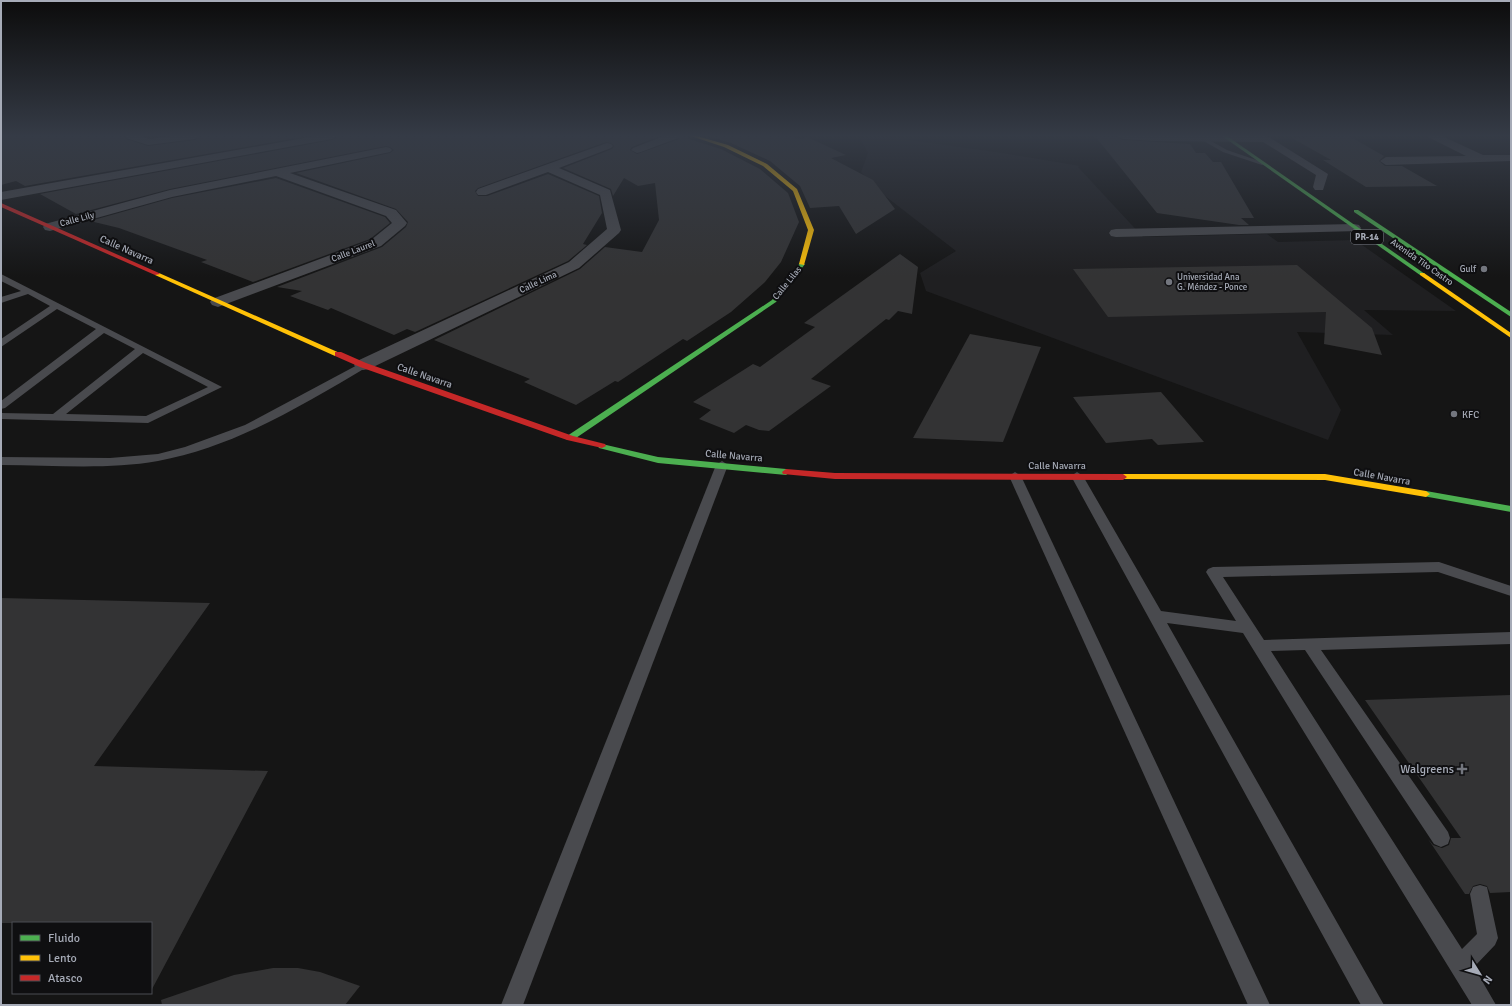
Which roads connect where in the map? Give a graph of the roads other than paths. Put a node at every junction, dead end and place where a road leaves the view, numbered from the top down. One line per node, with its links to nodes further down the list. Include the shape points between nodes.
1 (73, 183): 12 (street)
2 (223, 183): 15 (street, Calle Lily, via 170,194)
3 (306, 183): 21 (street, Calle Laurel, via 391,213 400,223 376,243)
4 (506, 183): 11 (street)
5 (583, 183): 28 (street, Calle Lima, via 606,193 614,230 574,265)
6 (787, 183): 32 (street, Calle Lilas, via 795,190 811,230 802,265 774,301)
7 (1290, 183): 16 (street, Avenida Tito Castro / PR-14)
8 (1313, 183): 10 (street)
9 (1323, 183): 10 (street)
10 (1323, 189)
11 (482, 192)
12 (1, 196)
13 (1346, 204): 23 (street, Avenida Tito Castro / PR-14)
14 (1, 205): 15 (street, Calle Navarra)
15 (50, 227): 21 (street, Calle Navarra)
16 (1354, 228): 17 (street); 25 (street, Avenida Tito Castro / PR-14)
17 (1116, 233)
18 (1, 277): 19 (lane)
19 (29, 291): 20 (lane); 22 (lane)
20 (1, 300)
21 (218, 302): 28 (street, Calle Navarra)
22 (57, 304): 24 (lane); 26 (lane)
23 (1511, 315)
24 (103, 328): 27 (lane); 29 (lane)
25 (1511, 336)
26 (1, 344)
27 (142, 349): 31 (lane); 31 (lane, via 217,387 148,420)
28 (362, 365): 32 (street, Calle Navarra); 33 (lane, via 279,414 193,449 126,461)
29 (1, 406)
30 (1, 416): 31 (lane)
31 (56, 418)
32 (570, 438): 34 (street, Calle Navarra, via 658,460)
33 (1, 461)
34 (722, 465): 35 (street, Calle Navarra, via 834,476); 47 (lane)
35 (1016, 476): 36 (street, Calle Navarra); 48 (lane)
36 (1077, 476): 37 (street, Calle Navarra, via 1325,477); 39 (lane)
37 (1511, 509)
38 (1511, 591): 40 (lane, via 1439,567 1214,572)
39 (1155, 616): 40 (lane); 49 (lane)
40 (1249, 628): 43 (lane)
41 (1511, 638): 42 (lane)
42 (1309, 644): 43 (lane); 44 (lane)
43 (1260, 646): 46 (lane)
44 (1441, 838)
45 (1480, 894): 46 (lane, via 1488,938)
46 (1461, 965): 50 (lane)
47 (512, 1005)
48 (1259, 1005)
49 (1373, 1005)
50 (1485, 1005)

